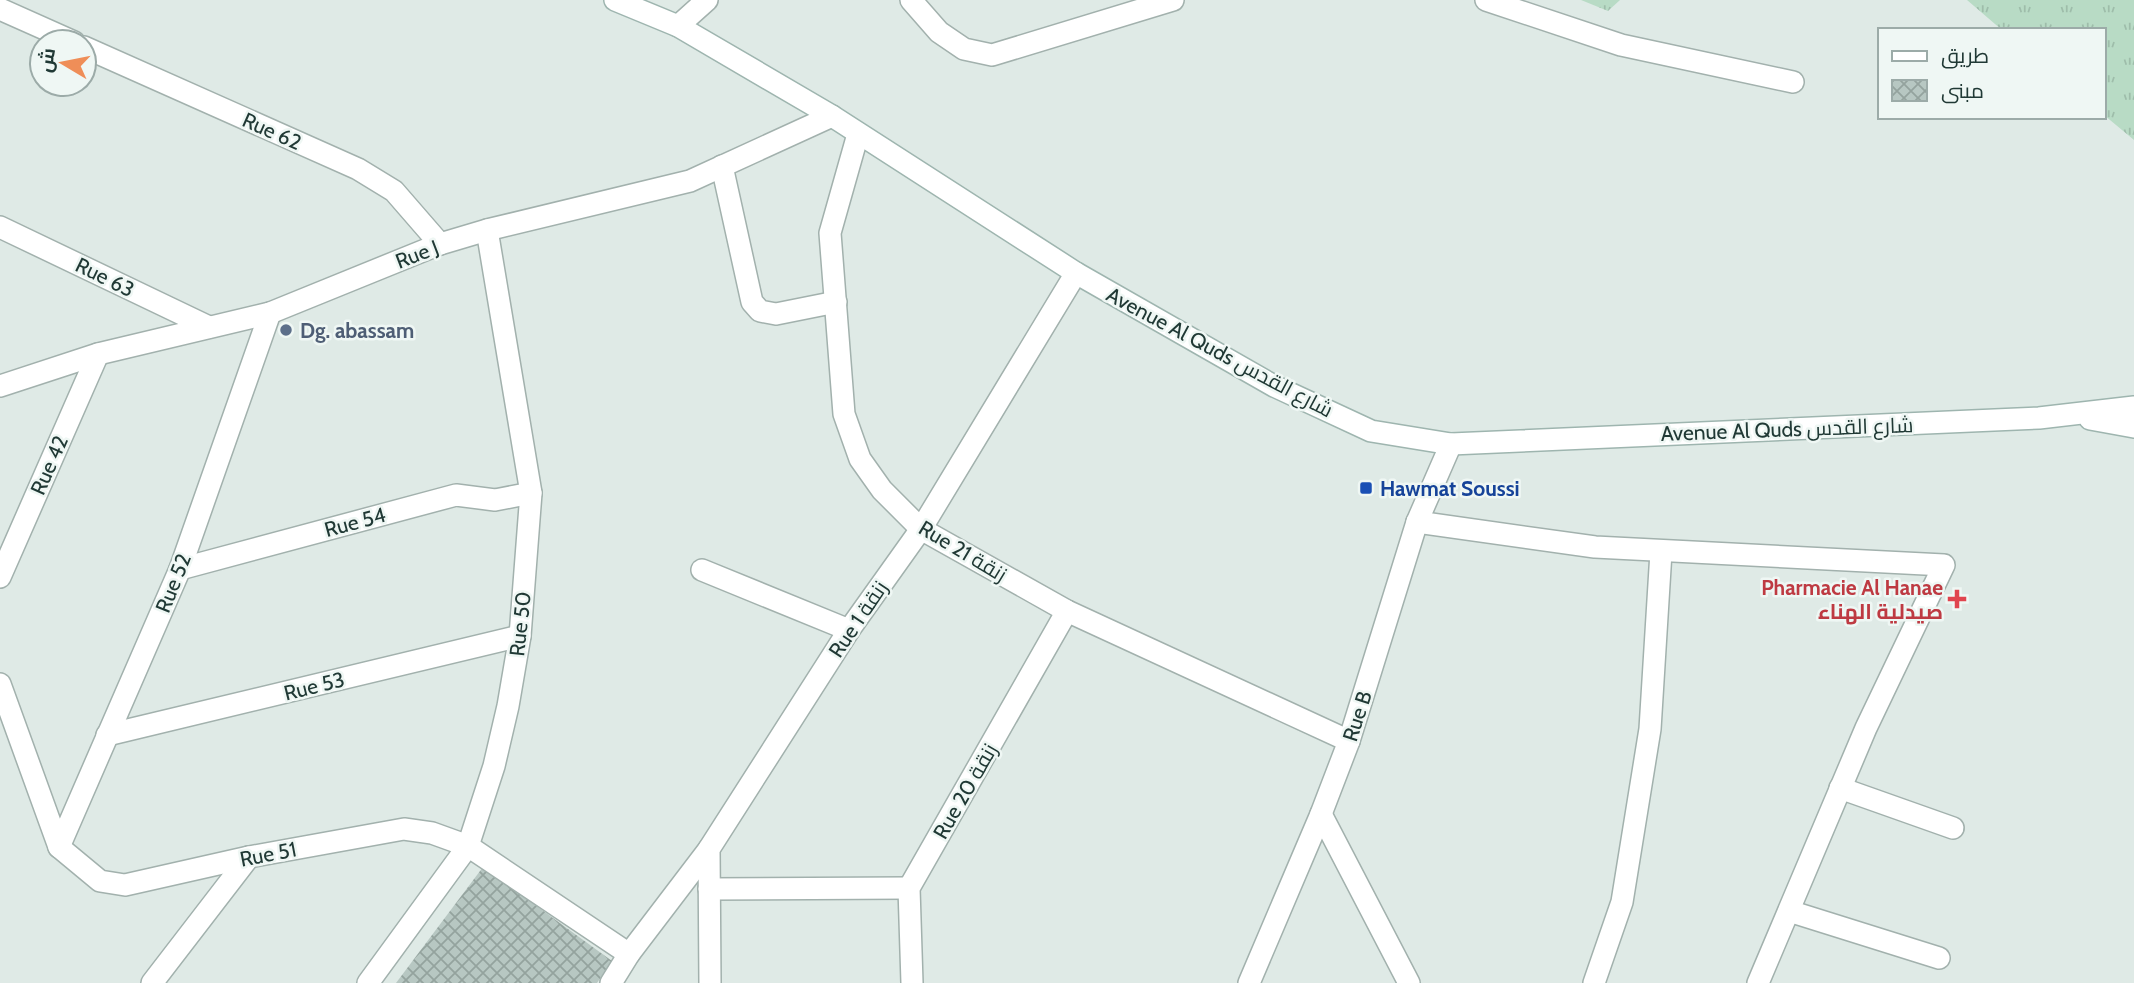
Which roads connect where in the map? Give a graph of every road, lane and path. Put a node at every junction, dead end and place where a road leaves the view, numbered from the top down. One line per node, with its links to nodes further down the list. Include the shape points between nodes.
1 (615, 0): 7 (street, Avenue Al Quds شارع القدس)
2 (707, 0): 7 (street)
3 (911, 0): 4 (street, via 939,33 964,49 992,55)
4 (1173, 0)
5 (1486, 0): 10 (street, via 1621,45)
6 (0, 9): 8 (street)
7 (678, 26): 11 (street, Avenue Al Quds شارع القدس)
8 (43, 28)
9 (98, 53): 16 (street, Rue 62, via 358,169 394,191)
10 (1793, 82)
11 (832, 116): 12 (street, Avenue Al Quds شارع القدس); 13 (street, Rue J)
12 (858, 134): 17 (street, Avenue Al Quds شارع القدس); 18 (street, Rue 21 زنقة, via 830,233)
13 (722, 166): 15 (street, Rue J, via 690,181); 18 (street, via 752,302 760,311 776,314)
14 (0, 227): 20 (street, Rue 63)
15 (486, 230): 16 (street, Rue J); 27 (street, Rue 50)
16 (440, 244): 19 (street, Rue J)
17 (1076, 274): 26 (street, Avenue Al Quds شارع القدس, via 1274,386 1351,422 1371,431); 29 (street, Rue 1 زنقة)
18 (836, 302): 29 (street, Rue 21 زنقة, via 844,414 860,459)
19 (270, 313): 20 (street, Rue J); 31 (street, Rue 52)
20 (209, 327): 21 (street, Rue J)
21 (98, 354): 22 (street, Rue J); 33 (street, Rue 42)
22 (0, 386)
23 (2134, 407): 24 (street, Avenue Al Quds شارع القدس)
24 (2067, 415): 25 (street, Avenue Al Quds شارع القدس); 26 (street, Avenue Al Quds شارع القدس)
25 (2134, 427)
26 (1451, 444): 28 (street, Rue B)
27 (531, 493): 31 (street, Rue 54, via 495,500 456,495); 36 (street, Rue 50)
28 (1417, 522): 30 (street); 39 (street, Rue B)
29 (920, 529): 34 (street, Rue 21 زنقة); 35 (street, Rue 1 زنقة)
30 (1661, 552): 40 (street, via 1944,565); 59 (street, via 1650,729 1622,902)
31 (180, 569): 38 (street, Rue 52)
32 (702, 570): 35 (street)
33 (0, 577)
34 (1068, 611): 39 (street, Rue 21 زنقة); 48 (street, Rue 20 زنقة)
35 (849, 630): 45 (street, Rue 1 زنقة)
36 (520, 636): 38 (street, Rue 53); 43 (street, Rue 50, via 494,766)
37 (0, 684): 44 (street)
38 (107, 735): 44 (street, Rue 52)
39 (1349, 741): 41 (street, Rue B)
40 (1840, 789): 42 (street); 49 (street)
41 (1321, 814): 57 (street, Rue B); 58 (street)
42 (1953, 828)
43 (468, 846): 46 (street, Rue 51, via 404,829); 50 (street, Rue 51); 53 (street, Rue 50)
44 (59, 847): 46 (street, Rue 51, via 100,881 125,885)
45 (709, 849): 47 (street); 50 (street, Rue 1 زنقة)
46 (249, 857): 52 (street)
47 (709, 888): 48 (street); 55 (street)
48 (909, 888): 56 (street)
49 (1789, 911): 51 (street); 60 (street)
50 (629, 954): 54 (street, Rue 1 زنقة)
51 (1939, 958)
52 (152, 983)
53 (368, 983)
54 (611, 983)
55 (710, 983)
56 (912, 983)
57 (1249, 983)
58 (1409, 983)
59 (1594, 983)
60 (1758, 983)

